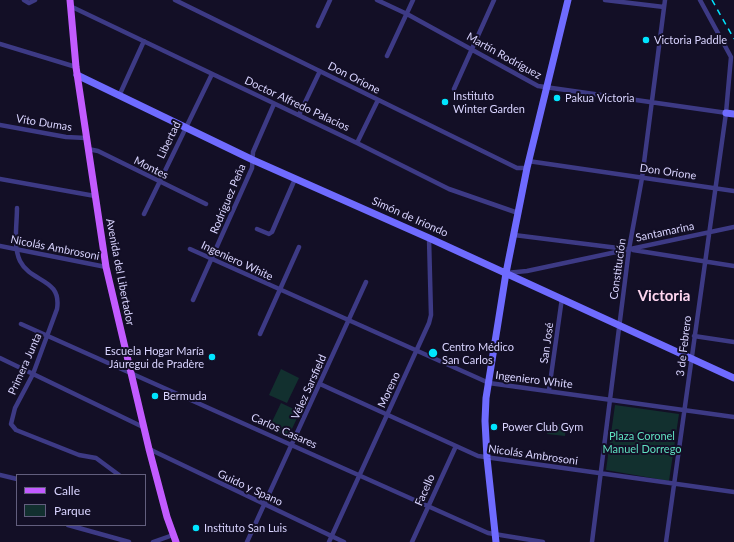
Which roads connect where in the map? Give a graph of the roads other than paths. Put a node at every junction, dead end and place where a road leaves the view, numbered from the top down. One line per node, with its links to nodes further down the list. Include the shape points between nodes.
1 (24, 0): 2 (street, via 29,3)
2 (35, 0)
3 (175, 0): 21 (street, Don Orione)
4 (330, 0): 15 (street)
5 (377, 0): 14 (street, Martín Rodríguez)
6 (413, 0): 14 (street)
7 (494, 0): 18 (street)
8 (605, 0): 13 (street)
9 (665, 0): 13 (street, Constitución)
10 (700, 0): 30 (street, 3 de Febrero, via 731,57)
11 (567, 1): 24 (street, via 566,17)
12 (70, 3): 16 (street, Doctor Alfredo Palacios); 20 (main road, Avenida del Libertador)
13 (664, 7): 28 (street, Constitución)
14 (407, 14): 18 (street, Martín Rodríguez); 19 (street)
15 (318, 26)
16 (144, 41): 22 (street, Doctor Alfredo Palacios); 26 (street)
17 (0, 44): 20 (street)
18 (473, 50): 24 (street, Martín Rodríguez); 25 (street)
19 (387, 56)
20 (76, 67): 23 (main road, Avenida del Libertador)
21 (320, 71): 27 (street, Don Orione); 32 (street)
22 (212, 74): 29 (street, Doctor Alfredo Palacios); 34 (street, Libertad)
23 (77, 76): 26 (street, Simón de Iriondo); 35 (main road, Avenida del Libertador)
24 (546, 89): 28 (street, Martín Rodríguez); 39 (street)
25 (454, 90)
26 (119, 96): 34 (street, Simón de Iriondo)
27 (378, 100): 36 (street); 39 (street, Don Orione, via 517,168)
28 (651, 103): 30 (street, Martín Rodríguez); 40 (street, Constitución)
29 (274, 104): 32 (street, Doctor Alfredo Palacios); 38 (street, Rodríguez Peña)
30 (726, 113): 31 (street); 44 (street, 3 de Febrero)
31 (734, 114)
32 (299, 116): 36 (street, Doctor Alfredo Palacios)
33 (0, 125): 35 (street, Vito Dumas, via 66,137)
34 (185, 127): 38 (street, Simón de Iriondo); 43 (street, Libertad)
35 (86, 138): 37 (main road, Avenida del Libertador)
36 (357, 143): 50 (street, Doctor Alfredo Palacios, via 449,189)
37 (88, 149): 43 (street, Montes, via 98,151); 46 (main road, Avenida del Libertador)
38 (252, 160): 42 (street, Simón de Iriondo); 61 (street, Rodríguez Peña, via 252,168)
39 (527, 164): 40 (street, Don Orione); 50 (street)
40 (642, 178): 44 (street, Don Orione); 59 (street, Constitución)
41 (0, 179): 46 (street)
42 (295, 179): 52 (street, via 272,232 269,234); 55 (street, Simón de Iriondo)
43 (159, 182): 47 (street, Montes); 49 (street, Libertad)
44 (715, 188): 45 (street, Don Orione); 53 (street, 3 de Febrero)
45 (734, 191)
46 (95, 196): 64 (main road, Avenida del Libertador)
47 (206, 204)
48 (17, 208): 60 (street, Primera Junta)
49 (144, 214)
50 (518, 214): 54 (street)
51 (734, 227): 53 (street, Santamarina)
52 (257, 229)
53 (708, 232): 59 (street, Santamarina); 62 (street, 3 de Febrero)
54 (514, 235): 59 (street); 65 (street)
55 (429, 238): 65 (street, Simón de Iriondo); 77 (street, Moreno, via 431,315)
56 (0, 246): 60 (street, Nicolás Ambrosoni)
57 (299, 247): 67 (street)
58 (190, 249): 61 (street, Ingeniero White)
59 (629, 249): 62 (street); 65 (street, Santamarina, via 527,271); 72 (street, Constitución)
60 (17, 250): 64 (street, Nicolás Ambrosoni); 74 (street, Primera Junta, via 19,259 26,268 52,286 57,293 57,309)
61 (212, 260): 67 (street, Ingeniero White); 69 (street, Rodríguez Peña)
62 (704, 262): 63 (street); 75 (street, 3 de Febrero)
63 (734, 266)
64 (106, 267): 80 (main road, Avenida del Libertador)
65 (506, 273): 68 (street, Simón de Iriondo); 83 (street)
66 (366, 282): 70 (street, Vélez Sarsfield)
67 (280, 290): 70 (street, Ingeniero White); 73 (street)
68 (562, 298): 72 (street, Simón de Iriondo); 85 (street, San José)
69 (193, 300)
70 (348, 321): 77 (street, Ingeniero White); 84 (street, Vélez Sarsfield)
71 (21, 324): 74 (street, Carlos Casares)
72 (619, 325): 79 (street, Simón de Iriondo); 86 (street, Constitución)
73 (260, 334)
74 (48, 336): 80 (street, Carlos Casares); 81 (street, Primera Junta)
75 (694, 336): 76 (street); 79 (street, 3 de Febrero)
76 (734, 342)
77 (417, 351): 83 (street, Ingeniero White); 88 (street, Moreno)
78 (0, 358): 81 (street)
79 (691, 358): 82 (street, Simón de Iriondo); 87 (street, 3 de Febrero)
80 (129, 372): 90 (main road, Avenida del Libertador); 91 (street, Carlos Casares)
81 (33, 374): 90 (street); 95 (street, Primera Junta, via 15,408 11,424 13,428 66,451 96,458)
82 (734, 378)
83 (489, 383): 85 (street, Ingeniero White); 94 (street, via 485,421)
84 (320, 384): 88 (street, Nicolás Ambrosoni); 91 (street, Vélez Sarsfield)
85 (549, 390): 86 (street, Ingeniero White)
86 (611, 400): 87 (street, Ingeniero White); 96 (street, Constitución)
87 (684, 410): 89 (street, Ingeniero White); 100 (street, 3 de Febrero)
88 (387, 416): 92 (street, Nicolás Ambrosoni); 98 (street, Moreno)
89 (734, 418)
90 (143, 427): 93 (main road, Avenida del Libertador)
91 (292, 445): 98 (street, Carlos Casares); 102 (street, Vélez Sarsfield)
92 (456, 446): 94 (street, Nicolás Ambrosoni); 103 (street, Facello)
93 (149, 449): 102 (street, Guido y Spano); 106 (main road, Avenida del Libertador)
94 (487, 458): 96 (street, Nicolás Ambrosoni); 107 (street)
95 (117, 474)
96 (601, 474): 100 (street, Nicolás Ambrosoni); 115 (street, Constitución)
97 (0, 475): 99 (street)
98 (360, 476): 103 (street, Carlos Casares); 105 (street, Moreno)
99 (16, 479)
100 (674, 484): 101 (street, Nicolás Ambrosoni); 116 (street, 3 de Febrero)
101 (734, 492)
102 (265, 505): 105 (street, Guido y Spano); 110 (street, Vélez Sarsfield)
103 (428, 507): 107 (street, Carlos Casares); 113 (street, Facello)
104 (72, 526): 108 (street)
105 (332, 536): 111 (street, Moreno); 112 (street, Guido y Spano)
106 (174, 538): 109 (street)
107 (495, 538): 114 (street, Carlos Casares)
108 (129, 542)
109 (153, 542)
110 (247, 542)
111 (329, 542)
112 (344, 542)
113 (412, 542)
114 (543, 542)
115 (592, 542)
116 (666, 542)

